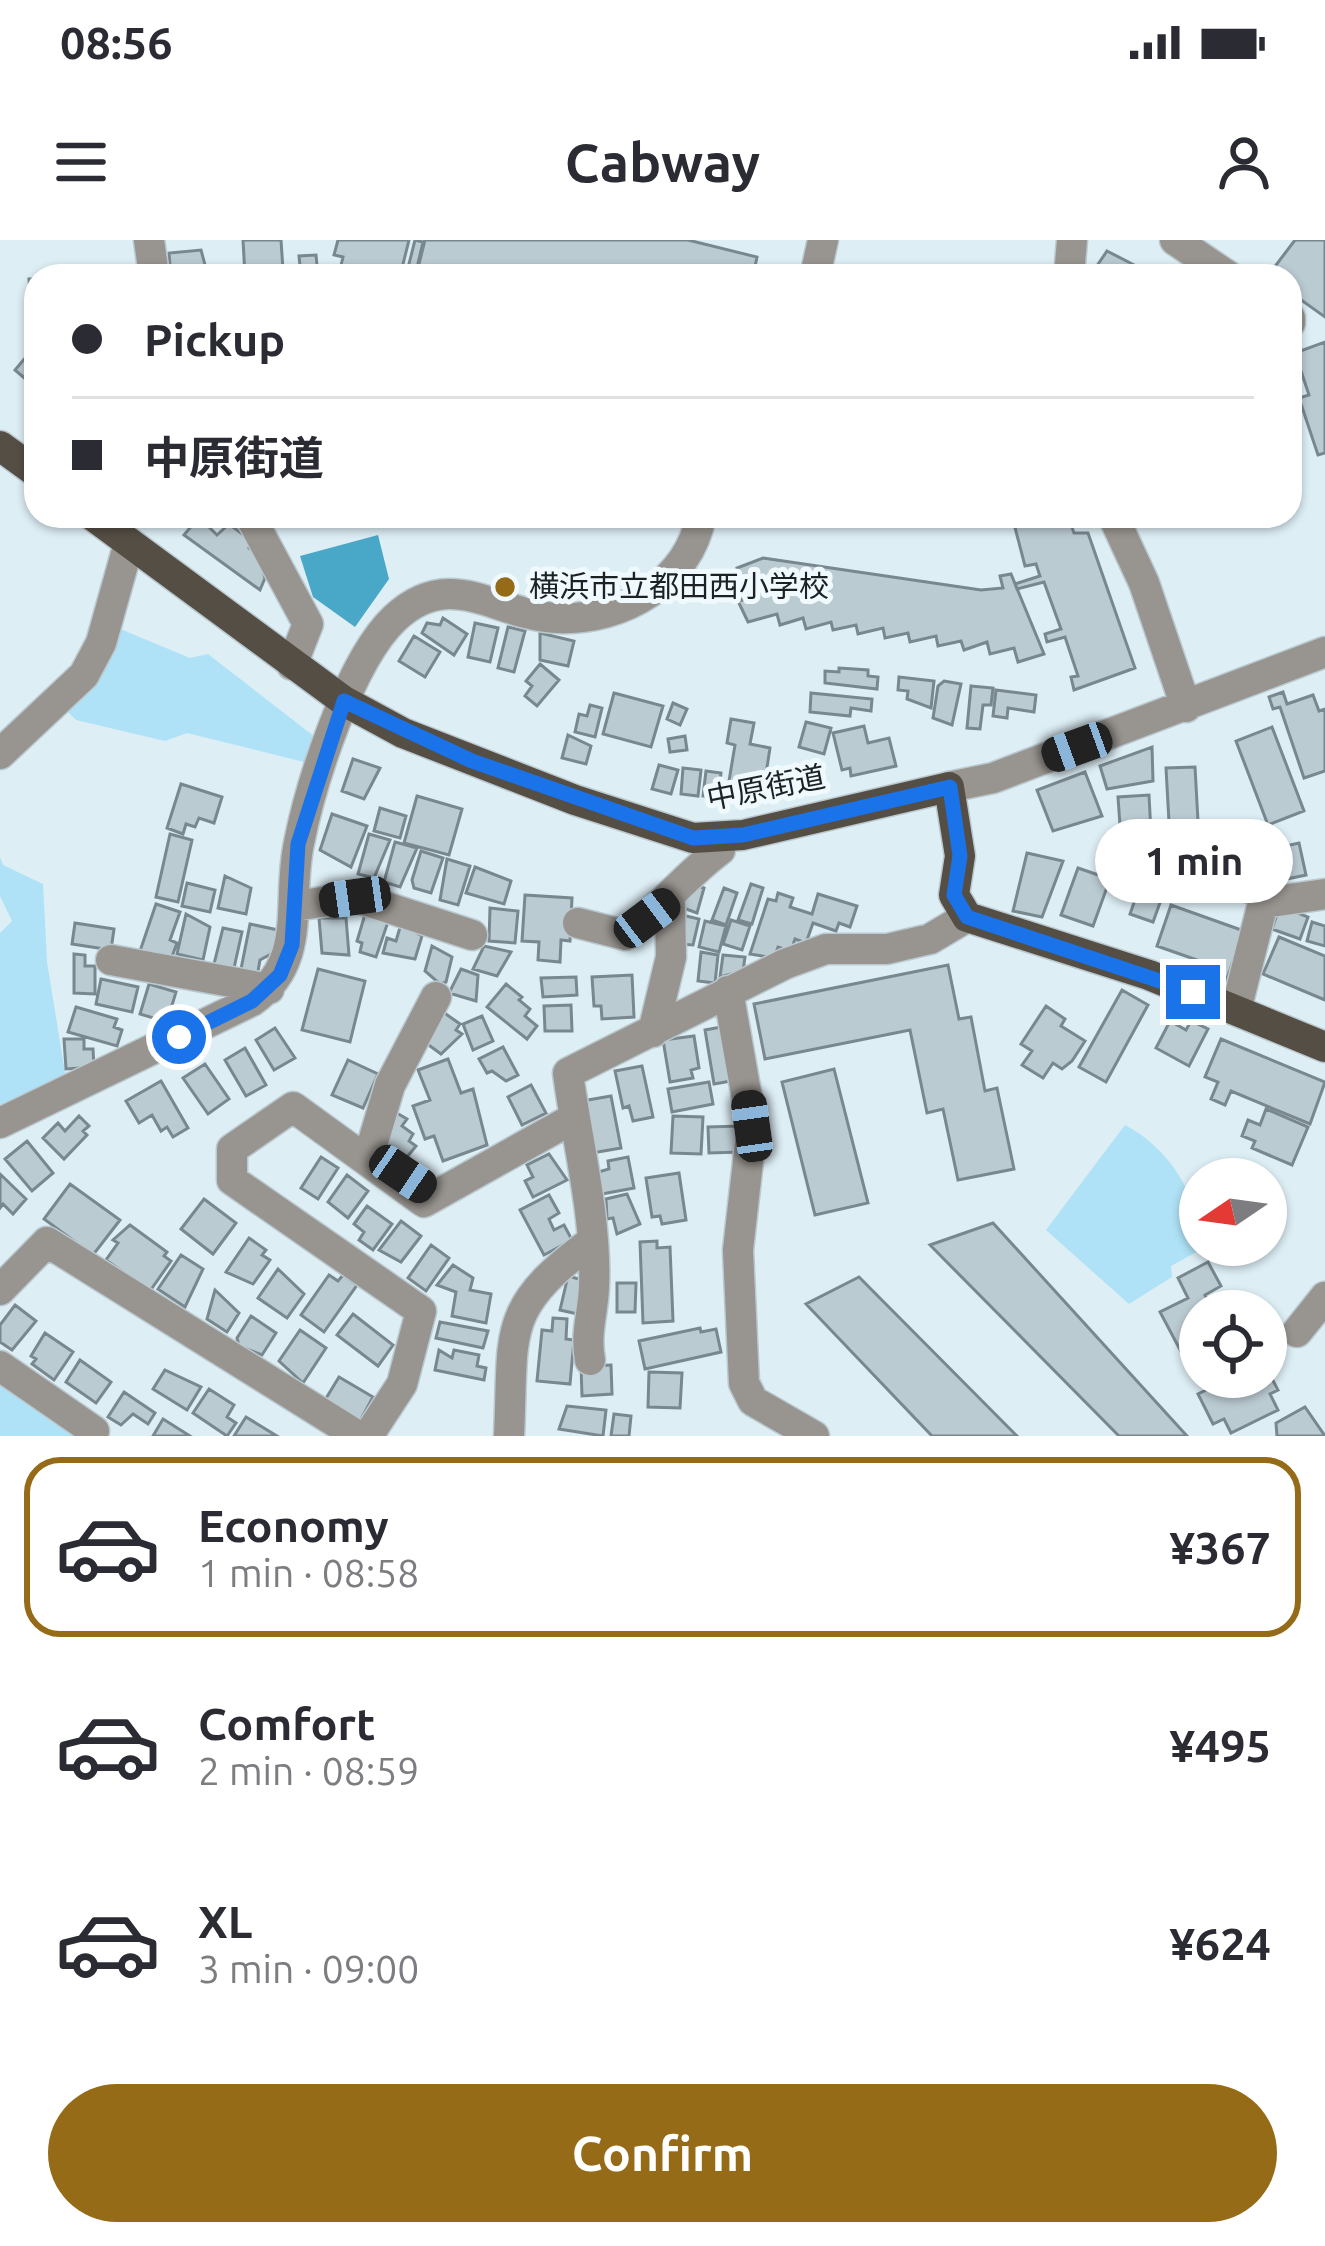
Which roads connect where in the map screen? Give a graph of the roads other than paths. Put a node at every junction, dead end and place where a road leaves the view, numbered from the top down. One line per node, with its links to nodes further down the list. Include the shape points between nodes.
1 (1175, 240): 2 (street)
2 (1210, 264)
3 (110, 528): 7 (main road, 中原街道)
4 (256, 528): 9 (street, via 308,624)
5 (695, 528): 10 (street, via 674,575 646,597 602,611 553,618 444,591 415,600 365,657)
6 (1119, 528): 11 (street)
7 (129, 543): 9 (main road, 中原街道); 12 (street, via 101,644 84,675)
8 (1325, 652): 11 (street)
9 (292, 665): 10 (main road, 中原街道)
10 (344, 701): 13 (main road, 中原街道, via 472,761 693,838 743,835); 17 (street, via 298,844)
11 (1186, 707): 13 (street)
12 (0, 754)
13 (950, 787): 18 (main road, via 960,856 954,895)
14 (720, 850): 16 (street, via 690,872)
15 (1325, 894): 25 (street, via 1263,903)
16 (670, 902): 19 (street, via 625,935); 26 (street, via 671,957)
17 (296, 906): 20 (street, via 355,897); 22 (street, via 292,945)
18 (967, 917): 23 (street, via 930,939 887,949 826,949); 25 (main road)
19 (578, 923)
20 (472, 935)
21 (111, 960): 22 (street)
22 (269, 989): 29 (street)
23 (728, 991): 26 (street); 41 (street, via 752,1126 739,1228 744,1383 753,1401)
24 (436, 997): 30 (street, via 390,1085 370,1152)
25 (1236, 1010): 27 (main road)
26 (652, 1032): 28 (street, via 568,1073)
27 (1325, 1047)
28 (574, 1118): 30 (street); 31 (street)
29 (0, 1123)
30 (435, 1196): 39 (street, via 424,1202 293,1107 232,1149 232,1180 421,1311 402,1384)
31 (591, 1242): 35 (street); 40 (street, via 553,1270 515,1323)
32 (0, 1290): 38 (street, via 47,1242)
33 (1325, 1297): 34 (street)
34 (1297, 1332)
35 (590, 1360)
36 (0, 1366): 37 (street)
37 (95, 1434)
38 (358, 1436)
39 (368, 1436)
40 (509, 1436)
41 (814, 1436)

